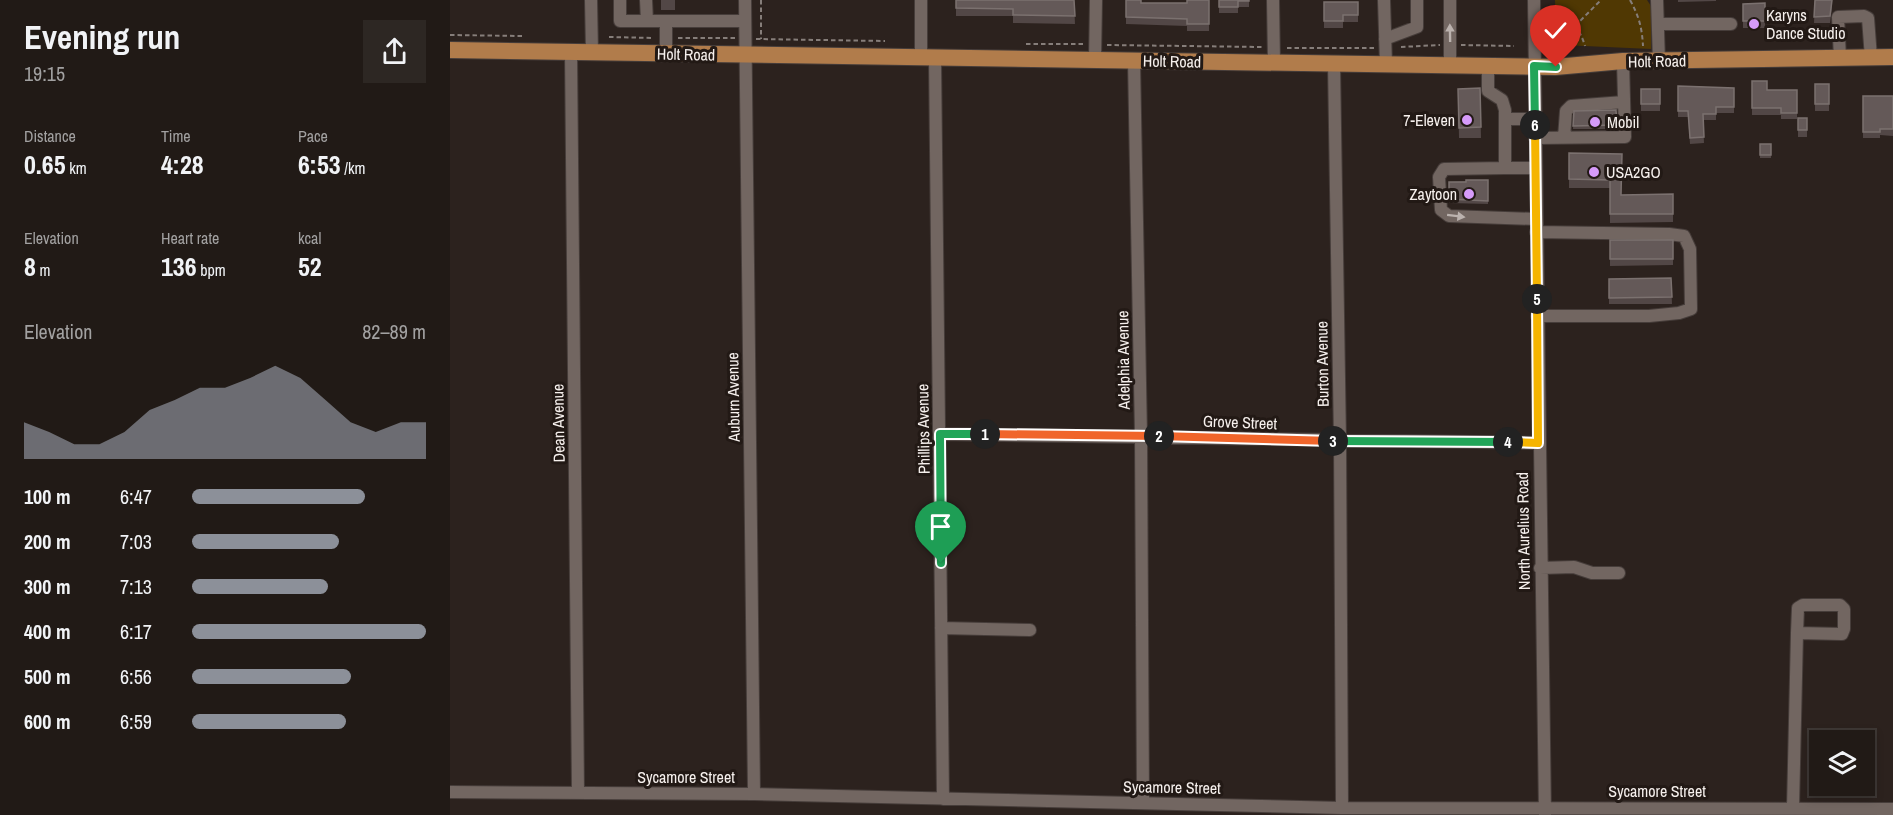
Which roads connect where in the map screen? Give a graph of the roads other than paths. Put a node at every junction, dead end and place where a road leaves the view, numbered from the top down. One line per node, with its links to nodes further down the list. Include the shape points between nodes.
1 (591, 0): 19 (street)
2 (620, 0): 13 (street, via 620,21)
3 (646, 0): 13 (street)
4 (745, 0): 15 (street, Auburn Avenue)
5 (921, 0): 27 (street, Phillips Avenue)
6 (1096, 0): 24 (street)
7 (1273, 0): 25 (street)
8 (1384, 0): 18 (street)
9 (1417, 0): 18 (street, via 1417,27)
10 (1450, 0): 35 (street, one-way to 10)
11 (1534, 0): 37 (street, North Aurelius Road)
12 (1657, 0): 16 (street)
13 (647, 21): 14 (street)
14 (666, 21): 15 (street); 20 (street)
15 (745, 21): 21 (street, Auburn Avenue)
16 (1658, 24): 17 (street); 32 (street)
17 (1731, 24)
18 (1385, 43): 34 (street)
19 (592, 45): 20 (main road, Holt Road); 23 (main road, Holt Road)
20 (666, 46): 21 (main road, Holt Road)
21 (745, 47): 27 (main road, Holt Road); 58 (street, Auburn Avenue)
22 (450, 50): 23 (main road, Holt Road)
23 (570, 52): 57 (street, Dean Avenue)
24 (1096, 52): 27 (main road, Holt Road); 30 (main road, Holt Road)
25 (1274, 55): 30 (main road, Holt Road); 33 (main road, Holt Road)
26 (1893, 57): 29 (main road, Holt Road)
27 (928, 58): 47 (street, Phillips Avenue)
28 (1840, 58): 29 (main road, Holt Road); 29 (street, via 1838,17 1864,16 1868,18); 32 (main road, Holt Road)
29 (1871, 58)
30 (1134, 61): 48 (street, Adelphia Avenue)
31 (1623, 61): 32 (main road, Holt Road); 37 (main road, Holt Road); 38 (street)
32 (1659, 61)
33 (1335, 64): 34 (main road, Holt Road); 49 (street, Burton Avenue)
34 (1386, 64): 35 (main road, Holt Road)
35 (1450, 66): 36 (main road, Holt Road)
36 (1488, 66): 37 (main road, Holt Road); 39 (street, via 1488,91 1502,100)
37 (1534, 66): 40 (street, North Aurelius Road)
38 (1624, 102): 42 (street, via 1571,106 1566,111); 42 (street, via 1625,137)
39 (1505, 119): 40 (street); 43 (street)
40 (1535, 119): 41 (street, North Aurelius Road)
41 (1535, 138): 42 (street); 44 (street, North Aurelius Road)
42 (1564, 138)
43 (1505, 168): 44 (street); 45 (street, one-way to 45, via 1444,169 1439,177 1440,206 1449,216)
44 (1535, 168): 45 (street, North Aurelius Road)
45 (1536, 225): 46 (street, North Aurelius Road); 46 (street, via 1684,236 1690,249 1692,293 1691,309 1678,314)
46 (1537, 316): 50 (street, North Aurelius Road)
47 (940, 434): 48 (street, Grove Street); 53 (street, Phillips Avenue)
48 (1141, 436): 49 (street, Grove Street); 60 (street, Adelphia Avenue)
49 (1340, 441): 50 (street, Grove Street); 61 (street, Burton Avenue)
50 (1538, 443): 51 (street, North Aurelius Road)
51 (1540, 568): 52 (street, via 1574,567 1592,573); 64 (street, North Aurelius Road)
52 (1619, 573)
53 (941, 628): 54 (street); 59 (street, Phillips Avenue)
54 (1030, 630)
55 (1797, 633): 62 (street)
56 (450, 792): 57 (street, Sycamore Street)
57 (578, 793): 58 (street, Sycamore Street)
58 (754, 794): 59 (street, Sycamore Street)
59 (943, 799): 60 (street, Sycamore Street)
60 (1143, 803): 61 (street, Sycamore Street)
61 (1342, 807): 64 (street, Sycamore Street)
62 (1793, 808): 63 (street, Sycamore Street); 65 (street, Sycamore Street)
63 (1893, 809)
64 (1544, 811): 65 (street, Sycamore Street)
65 (1607, 811)

